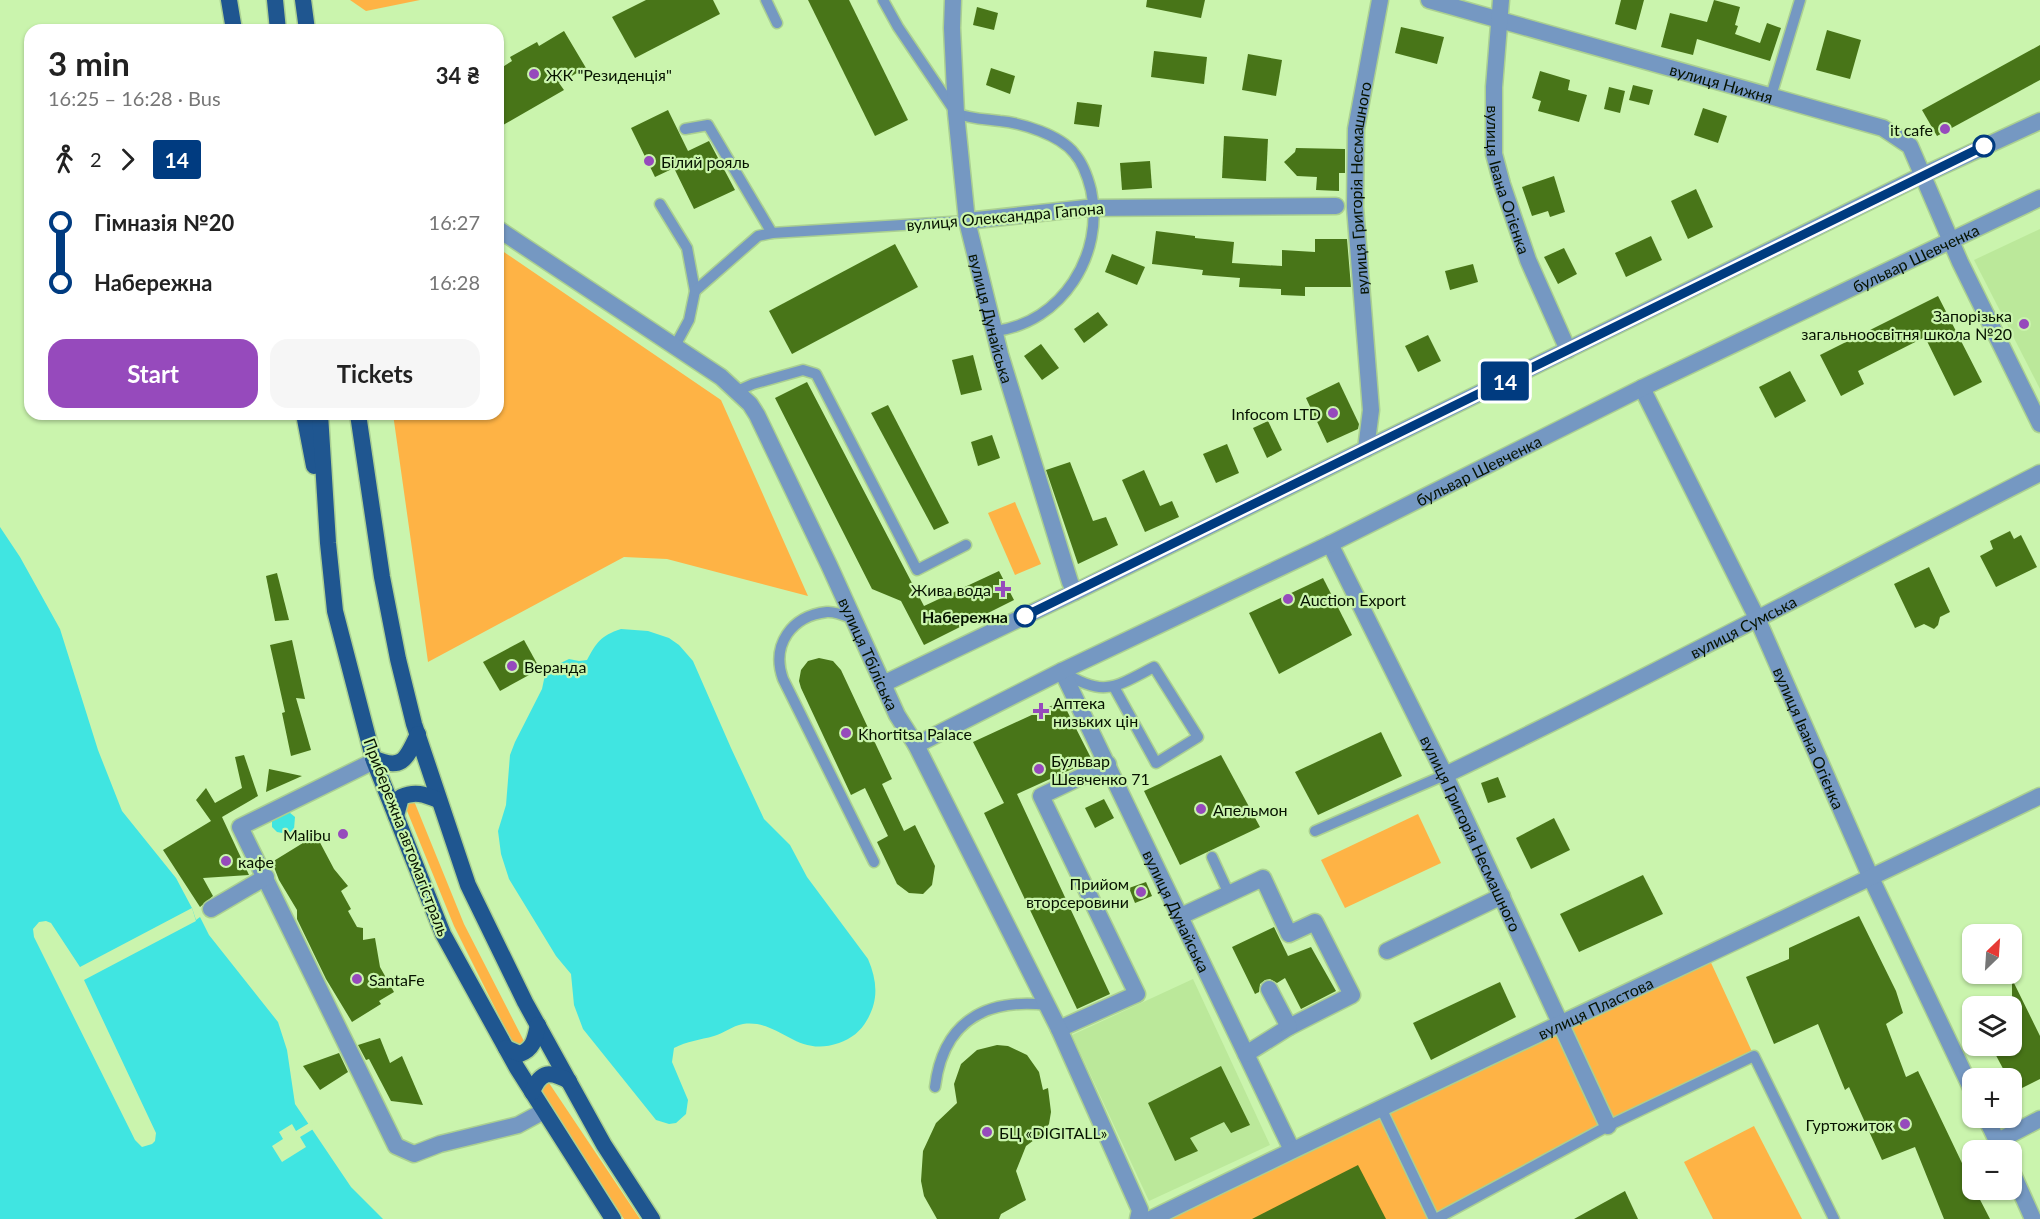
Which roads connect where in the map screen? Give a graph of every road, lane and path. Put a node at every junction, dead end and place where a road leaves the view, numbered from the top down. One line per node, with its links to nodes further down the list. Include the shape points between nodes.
1 (229, 0): 13 (main road)
2 (275, 0): 14 (main road)
3 (303, 0): 15 (main road)
4 (766, 0): 12 (lane)
5 (883, 0): 17 (lane)
6 (953, 0): 17 (street, вулиця Дунайська)
7 (1380, 0): 39 (street, вулиця Григорія Несмашного, via 1356,129 1355,207 1371,410)
8 (1429, 0): 11 (street, вулиця Нижня)
9 (1501, 0): 11 (street, вулиця Івана Огієнка)
10 (1800, 0): 16 (lane)
11 (1498, 20): 16 (street, вулиця Нижня); 32 (street, вулиця Івана Огієнка, via 1494,154 1528,260)
12 (777, 23)
13 (233, 24)
14 (277, 24)
15 (306, 24)
16 (1771, 96): 20 (street, вулиця Нижня, via 1883,128 1910,146)
17 (956, 113): 24 (lane, via 1016,123 1062,143 1074,152 1083,168); 25 (street, вулиця Дунайська)
18 (2040, 120): 20 (street)
19 (685, 129): 27 (lane, via 708,125)
20 (1921, 176): 28 (street, вулиця Нижня); 32 (street)
21 (2040, 198): 28 (street, бульвар Шевченка)
22 (660, 204): 29 (lane, via 687,248)
23 (1336, 206): 24 (street, вулиця Олександра Гапона)
24 (1094, 208): 25 (street, вулиця Олександра Гапона); 30 (lane, via 1088,255 1071,286 1037,315)
25 (967, 221): 27 (lane, вулиця Олександра Гапона); 30 (street, вулиця Дунайська)
26 (504, 232): 31 (street, вулиця Тбіліська)
27 (772, 233): 29 (lane, вулиця Олександра Гапона, via 758,236)
28 (1952, 241): 33 (street, бульвар Шевченка); 38 (street, вулиця Нижня)
29 (695, 291): 31 (lane, via 689,320)
30 (995, 331): 44 (street, вулиця Дунайська)
31 (675, 346): 34 (street, вулиця Тбіліська)
32 (1568, 350): 39 (street)
33 (1642, 388): 42 (street, бульвар Шевченка); 45 (street, вулиця Івана Огієнка)
34 (737, 391): 43 (lane, via 803,370 816,374 917,570); 46 (street, вулиця Тбіліська, via 757,415)
35 (305, 420): 41 (main road)
36 (320, 420): 41 (main road, Прибережна автомагістраль)
37 (359, 420): 50 (main road, via 382,577)
38 (2040, 424)
39 (1366, 449): 44 (street)
40 (2040, 473): 45 (street, вулиця Сумська)
41 (328, 543): 52 (main road, Прибережна автомагістраль, via 335,611)
42 (1330, 544): 47 (street, бульвар Шевченка); 54 (street, вулиця Григорія Несмашного)
43 (966, 545)
44 (1075, 592): 48 (street)
45 (1757, 618): 54 (street, вулиця Сумська, via 1594,704); 62 (street, вулиця Івана Огієнка)
46 (854, 619): 48 (street, вулиця Тбіліська); 60 (lane, via 828,612 798,622 784,638 778,658 783,679)
47 (1062, 671): 49 (lane, via 1082,684); 51 (street, бульвар Шевченка); 53 (street, вулиця Дунайська)
48 (883, 684): 51 (street, вулиця Тбіліська)
49 (1114, 687): 49 (lane, via 1156,763 1198,737 1155,667)
50 (418, 734): 52 (main road, via 402,762 394,765); 56 (main road)
51 (916, 745): 69 (street, вулиця Тбіліська)
52 (373, 759): 57 (main road, Прибережна автомагістраль); 61 (street, via 240,827)
53 (1108, 764): 66 (street, вулиця Дунайська); 73 (street, via 1041,796 1137,994)
54 (1445, 775): 58 (lane); 64 (street, вулиця Григорія Несмашного)
55 (2040, 796): 62 (street, вулиця Пластова)
56 (438, 800): 57 (main road, via 410,793 401,797); 70 (main road, via 468,885)
57 (396, 816): 74 (main road, Прибережна автомагістраль, via 443,934)
58 (1315, 831)
59 (1212, 857): 63 (lane)
60 (874, 862)
61 (266, 877): 65 (street); 81 (street, via 396,1146 414,1154 518,1125)
62 (1871, 878): 71 (street, вулиця Пластова); 76 (street, вулиця Івана Огієнка)
63 (1229, 894): 66 (street); 72 (street, via 1263,878 1289,934 1315,922 1352,995)
64 (1502, 896): 67 (street); 71 (street, вулиця Григорія Несмашного)
65 (212, 909)
66 (1181, 916): 75 (street, вулиця Дунайська)
67 (1387, 951)
68 (1269, 989): 72 (street)
69 (1047, 1005): 73 (street, вулиця Тбіліська); 78 (lane, via 995,1007 969,1021 945,1050)
70 (538, 1025): 74 (main road, via 527,1052 520,1054); 77 (main road)
71 (1560, 1025): 80 (street, вулиця Пластова); 83 (street, вулиця Григорія Несмашного)
72 (1288, 1027): 75 (street)
73 (1059, 1029): 87 (street, вулиця Тбіліська)
74 (506, 1048): 79 (main road, Прибережна автомагістраль)
75 (1246, 1054): 85 (street, вулиця Дунайська)
76 (1962, 1069)
77 (569, 1082): 79 (main road, via 545,1074); 89 (main road)
78 (935, 1087)
79 (532, 1092): 81 (main road, Прибережна автомагістраль)
80 (1381, 1108): 85 (street, вулиця Пластова); 90 (lane)
81 (544, 1111): 88 (main road, Прибережна автомагістраль)
82 (2040, 1119): 84 (street)
83 (1608, 1126): 90 (lane); 91 (lane, via 1754,1056)
84 (2009, 1140)
85 (1292, 1150): 87 (street, вулиця Пластова)
86 (2022, 1194): 92 (street)
87 (1143, 1216)
88 (613, 1219)
89 (652, 1219)
90 (1435, 1219)
91 (1834, 1219)
92 (2033, 1219)

